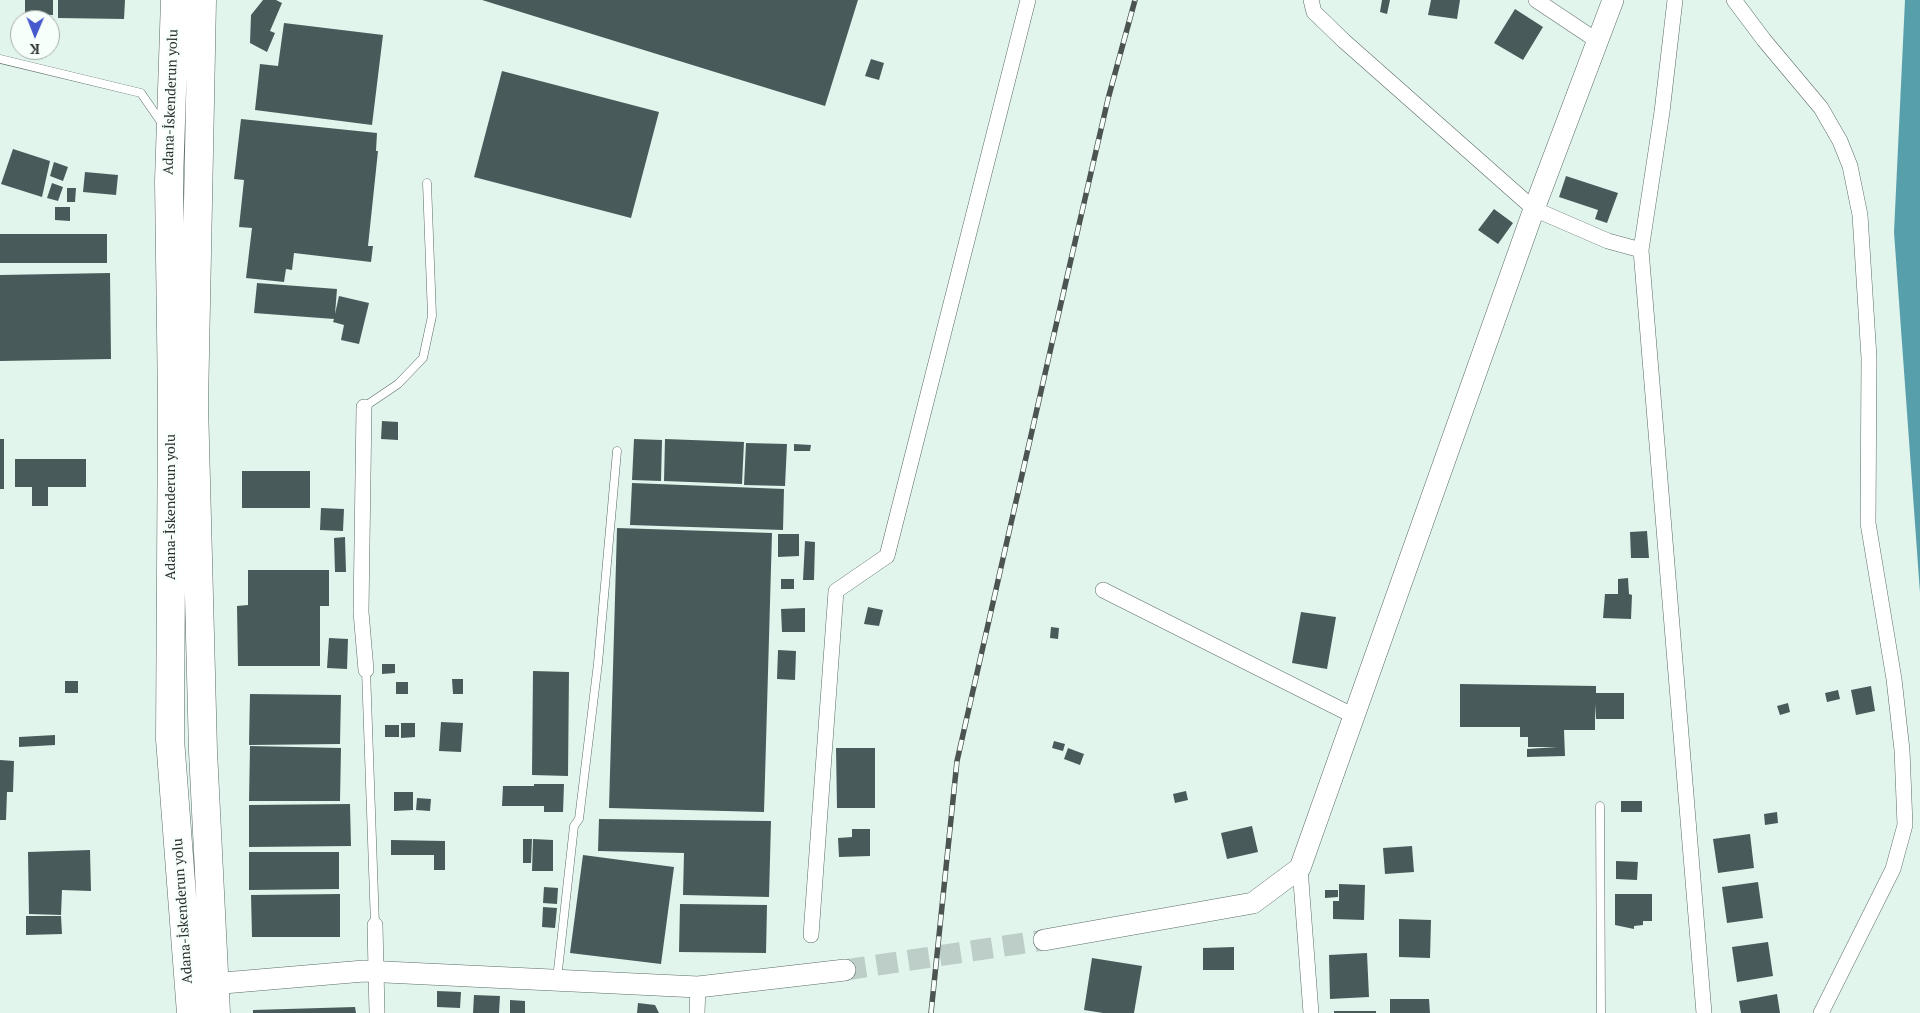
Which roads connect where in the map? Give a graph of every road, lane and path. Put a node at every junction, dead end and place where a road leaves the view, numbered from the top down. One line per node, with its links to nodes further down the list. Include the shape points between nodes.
1 (175, 0): 11 (highway, Adana-İskenderun yolu)
2 (202, 0): 28 (highway, via 194,404 203,751)
3 (1028, 0): 23 (street, via 887,556 836,591)
4 (1311, 0): 13 (street, via 1314,12 1344,41)
5 (1536, 0): 9 (street)
6 (1613, 0): 9 (street)
7 (1675, 0): 14 (street)
8 (1734, 0): 37 (street, via 1821,108 1850,166 1860,215 1869,358 1868,523 1894,679 1902,750 1905,826 1893,869)
9 (1598, 42): 13 (street)
10 (0, 59): 11 (lane, via 141,93 161,119)
11 (169, 181): 28 (highway, Adana-İskenderun yolu, via 172,403 170,739)
12 (427, 183): 15 (lane, via 432,316 423,358 398,384)
13 (1534, 208): 14 (street, via 1608,241); 19 (street)
14 (1641, 250): 36 (street)
15 (364, 407): 18 (street, via 361,612)
16 (617, 451): 27 (lane, via 598,663 578,819 574,826)
17 (1103, 590): 19 (street)
18 (366, 670): 22 (lane)
19 (1354, 716): 21 (street)
20 (1600, 806): 35 (lane)
21 (1300, 868): 24 (street, via 1253,903); 34 (street)
22 (375, 926): 26 (street)
23 (811, 934)
24 (1044, 940)
25 (845, 970): 29 (street)
26 (376, 972): 27 (street); 28 (street); 32 (street)
27 (557, 980): 29 (street)
28 (201, 985): 30 (highway, Adana-İskenderun yolu); 31 (highway)
29 (698, 987): 33 (street)
30 (191, 1013)
31 (216, 1013)
32 (377, 1013)
33 (697, 1013)
34 (1311, 1013)
35 (1601, 1013)
36 (1704, 1013)
37 (1821, 1013)

